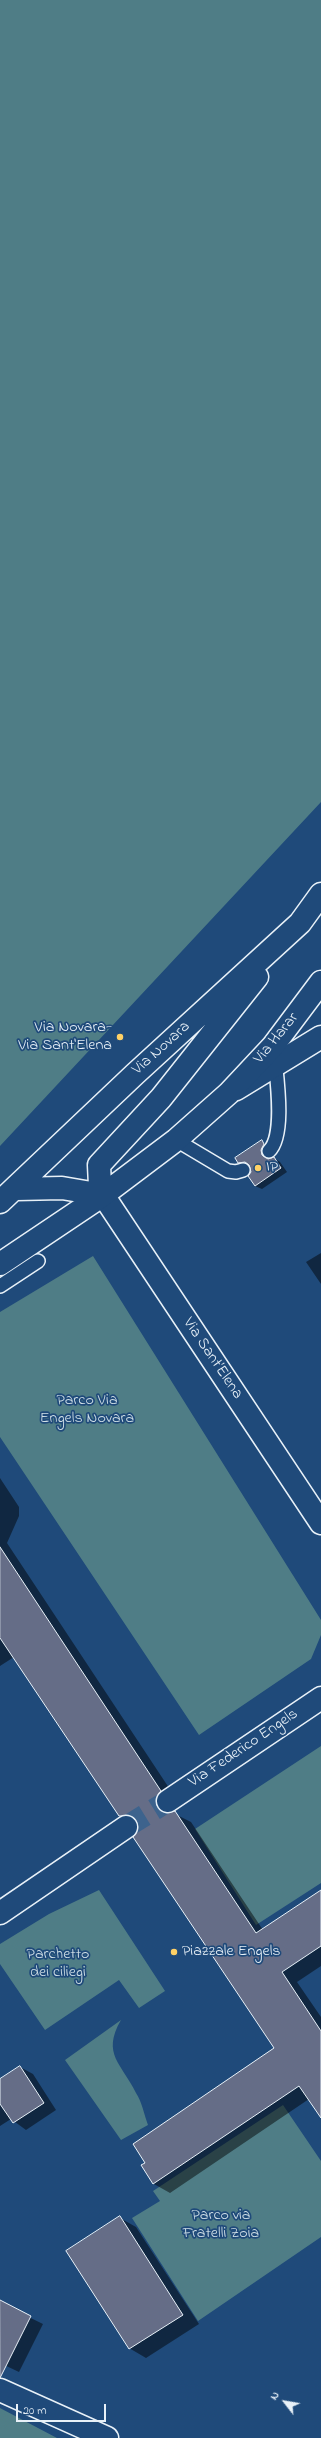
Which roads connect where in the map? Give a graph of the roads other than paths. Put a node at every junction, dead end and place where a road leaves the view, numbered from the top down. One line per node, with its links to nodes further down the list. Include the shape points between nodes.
1 (321, 894): 2 (main road, Via Novara)
2 (300, 924): 9 (main road, via 161,1098 99,1165); 10 (main road, Via Novara, via 135,1074)
3 (321, 982): 5 (main road, Via Harar)
4 (321, 1037): 5 (main road)
5 (274, 1056): 6 (main road, Via Harar); 7 (lane, via 278,1130 275,1144)
6 (176, 1140): 8 (lane, via 228,1170); 9 (main road)
7 (269, 1151)
8 (243, 1170)
9 (103, 1195): 10 (main road, via 62,1188); 12 (main road); 14 (main road, Via Sant’Elena)
10 (8, 1196)
11 (38, 1261): 13 (lane)
12 (0, 1264)
13 (0, 1286)
14 (321, 1523)
15 (321, 1698): 16 (main road, Via Federico Engels)
16 (168, 1801)
17 (126, 1827): 18 (main road)
18 (0, 1913)
19 (0, 2390): 20 (main road)
20 (107, 2438)

